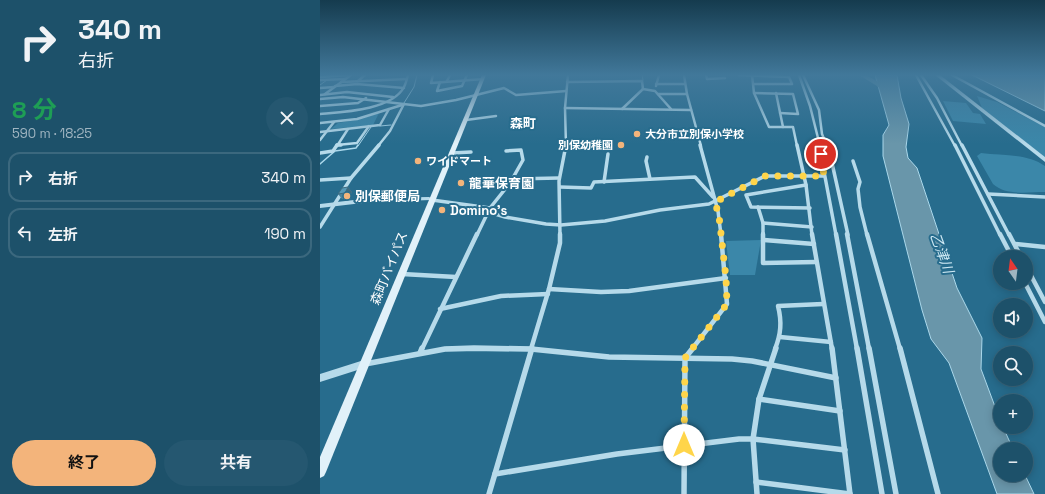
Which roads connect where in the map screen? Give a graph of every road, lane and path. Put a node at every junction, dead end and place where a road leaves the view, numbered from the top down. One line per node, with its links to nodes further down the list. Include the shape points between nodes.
1 (366, 98): 18 (street); 20 (street, via 358,103)
2 (392, 98): 18 (street)
3 (461, 98): 19 (street, via 421,106)
4 (475, 98): 29 (main road, 森町バイパス)
5 (566, 98): 21 (street)
6 (634, 98): 24 (street)
7 (662, 98): 23 (street)
8 (688, 98): 25 (street)
9 (756, 98): 34 (street, via 768,127)
10 (777, 98): 26 (street)
11 (794, 98): 26 (street, via 798,114)
12 (807, 98): 49 (street)
13 (814, 98): 110 (street, via 819,110 822,134 830,154 844,216)
14 (929, 98): 75 (street)
15 (936, 98): 58 (street)
16 (966, 98): 46 (street)
17 (994, 98): 33 (street)
18 (387, 102): 19 (street); 27 (street, via 354,111)
19 (404, 104): 22 (street); 50 (street, via 390,131)
20 (320, 106)
21 (565, 108): 24 (street); 51 (street, via 567,140)
22 (389, 109): 30 (street, via 356,119); 32 (street, via 380,125)
23 (671, 109): 24 (street); 25 (street)
24 (622, 110)
25 (691, 110): 61 (street)
26 (780, 113): 34 (street)
27 (320, 114)
28 (496, 116): 29 (street)
29 (466, 120): 43 (main road, 森町バイパス)
30 (334, 122): 31 (street); 37 (street)
31 (320, 123)
32 (369, 126): 35 (street); 39 (street, via 357,144)
33 (1045, 126)
34 (783, 127): 48 (street, via 793,127)
35 (348, 129): 37 (street); 39 (street)
36 (320, 132): 37 (street)
37 (326, 132): 38 (street)
38 (320, 140)
39 (337, 145): 42 (street, via 333,152)
40 (506, 151): 53 (street, via 521,150 523,160)
41 (471, 152): 43 (street)
42 (320, 153)
43 (452, 153): 60 (main road, 森町バイパス)
44 (608, 154): 55 (street)
45 (647, 157): 52 (street)
46 (1045, 160)
47 (853, 161): 111 (street, via 860,182 860,207)
48 (804, 175): 49 (street); 56 (street); 61 (street, via 765,176)
49 (824, 176): 109 (street)
50 (351, 178): 54 (street); 62 (street)
51 (559, 178): 53 (street); 57 (street)
52 (650, 178): 55 (street); 61 (street, via 695,177)
53 (512, 179): 65 (street)
54 (320, 180)
55 (604, 182): 57 (street, via 594,182 591,188)
56 (806, 185): 64 (street, via 746,195 751,207); 66 (street)
57 (560, 187): 68 (street)
58 (988, 194): 59 (street); 73 (street)
59 (1045, 197)
60 (431, 199): 62 (street, via 371,200); 65 (street); 78 (main road, 森町バイパス)
61 (715, 200): 68 (street, via 605,221); 80 (street)
62 (333, 204): 63 (street); 69 (street)
63 (320, 206)
64 (758, 207): 66 (street); 67 (street)
65 (490, 208): 68 (street, via 495,214 505,217); 79 (street)
66 (810, 208): 70 (street)
67 (762, 222): 70 (street); 71 (street)
68 (561, 225): 83 (street, via 560,243)
69 (320, 227)
70 (812, 228): 72 (street)
71 (764, 240): 72 (street); 77 (street, via 763,263)
72 (814, 244): 77 (street)
73 (1015, 244): 74 (street); 76 (street)
74 (1045, 248)
75 (1008, 250)
76 (1018, 250)
77 (816, 262): 85 (street)
78 (402, 274): 79 (street); 93 (main road, 森町バイパス)
79 (456, 277): 86 (street)
80 (726, 278): 83 (street, via 629,291); 92 (street, via 727,304)
81 (1033, 279): 84 (street)
82 (1029, 290): 87 (street)
83 (548, 291): 86 (street, via 501,296); 90 (street)
84 (1045, 302)
85 (823, 304): 88 (street, via 778,306 781,319); 89 (street)
86 (440, 309): 91 (street)
87 (1045, 322)
88 (780, 337): 89 (street); 94 (street)
89 (831, 342): 96 (street)
90 (532, 349): 91 (street, via 445,349); 92 (street, via 609,357); 103 (street)
91 (420, 353): 93 (street)
92 (685, 358): 94 (street, via 732,359); 100 (street)
93 (364, 364): 95 (street); 102 (main road, 森町バイパス)
94 (769, 366): 96 (street); 97 (street)
95 (320, 378)
96 (836, 378): 98 (street)
97 (759, 399): 98 (street); 99 (street)
98 (840, 411): 101 (street)
99 (753, 439): 100 (street); 101 (street); 104 (street)
100 (684, 445): 103 (street); 106 (street)
101 (845, 450): 108 (street)
102 (320, 472)
103 (495, 474): 105 (street)
104 (756, 482): 107 (street); 108 (street)
105 (488, 494)
106 (684, 494)
107 (757, 494)
108 (850, 494)
109 (882, 494)
110 (896, 494)
111 (938, 494)

